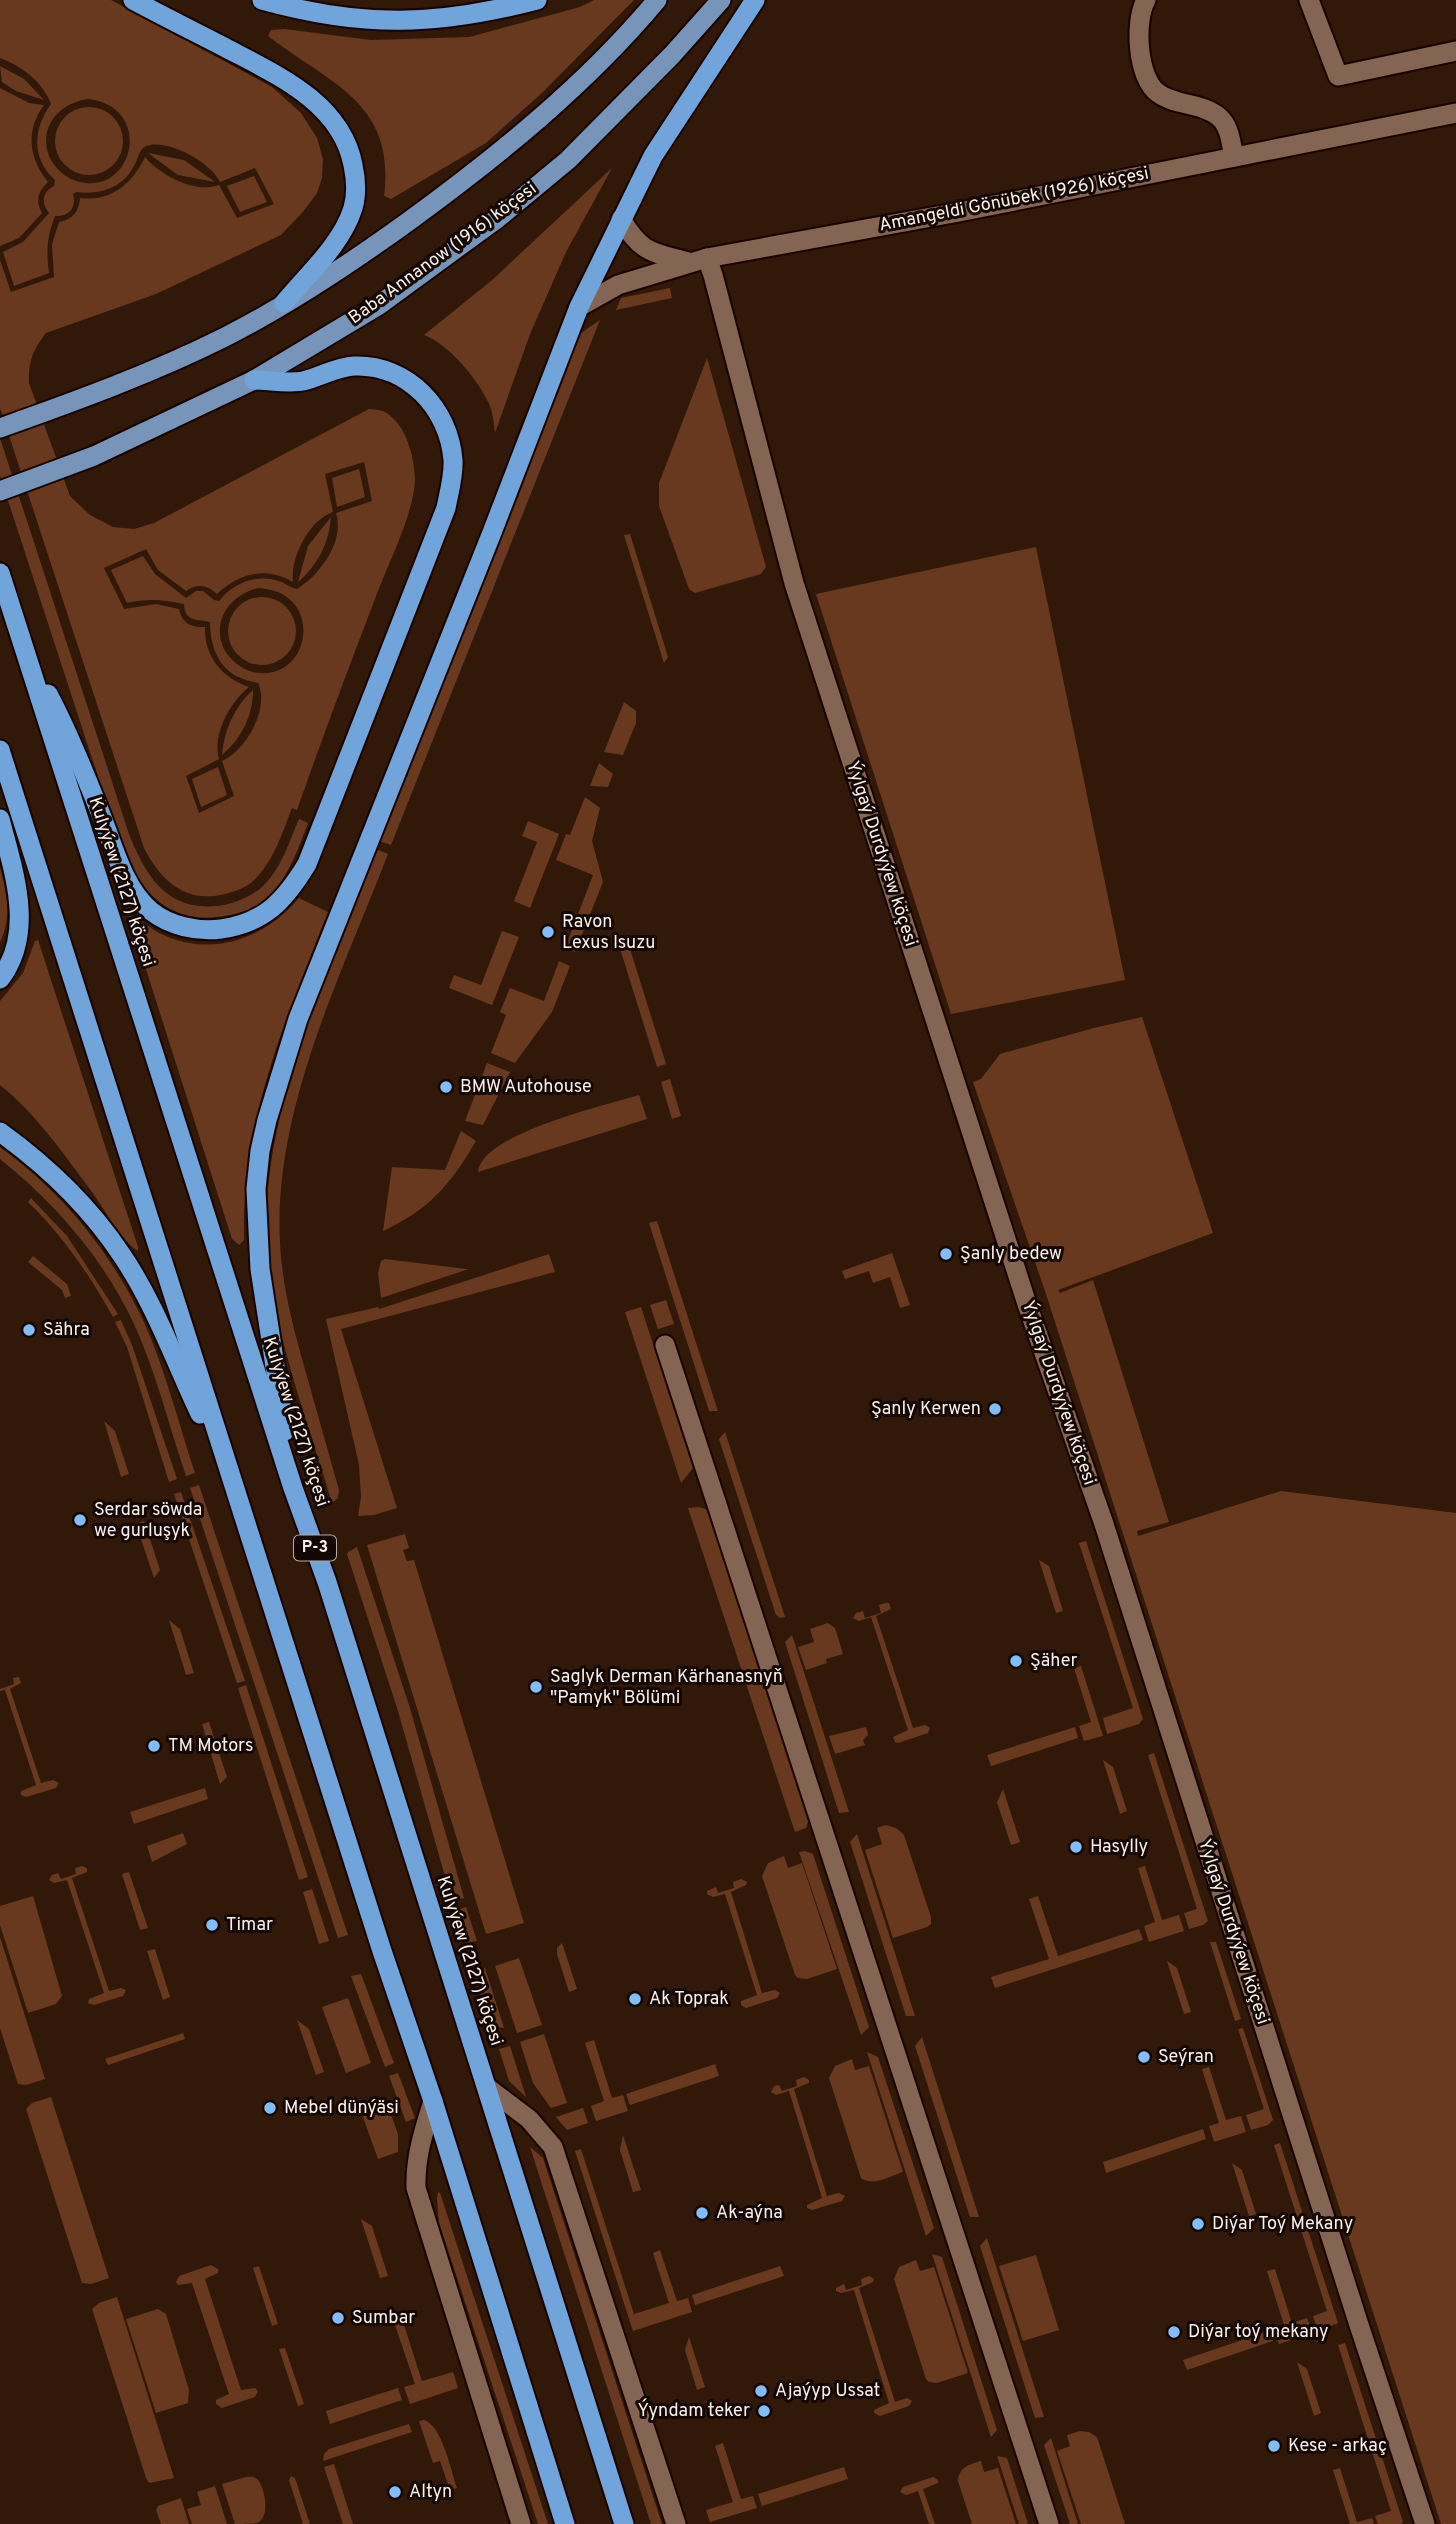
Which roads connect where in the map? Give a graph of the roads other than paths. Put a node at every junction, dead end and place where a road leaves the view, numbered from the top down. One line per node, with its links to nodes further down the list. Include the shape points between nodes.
1 (133, 0): 14 (highway, via 279,76 319,105 344,138 354,173 354,206 335,242)
2 (262, 0): 3 (highway, via 307,13 391,21 469,15)
3 (537, 0)
4 (657, 0): 14 (main road, via 636,26 532,125 467,179 358,258)
5 (721, 0): 16 (main road, Baba Annanow (1916) köçesi, via 568,160 498,218 379,305)
6 (755, 0): 12 (highway, via 653,156)
7 (1146, 0): 11 (street, via 1138,27 1150,83 1157,93 1222,119)
8 (1309, 0): 9 (street, via 1338,76)
9 (1456, 51)
10 (1456, 113): 11 (street, Amangeldi Gönübek (1926) köçesi)
11 (1234, 157): 13 (street, Amangeldi Gönübek (1926) köçesi)
12 (621, 219): 13 (street, via 634,241 645,249); 15 (highway)
13 (697, 260): 15 (street, Amangeldi Gönübek (1926) köçesi, via 618,285); 35 (street, Ýylgaý Durdyýew köçesi, via 713,275 798,597 1027,1304 1104,1524)
14 (284, 303): 17 (main road, via 225,337 91,395)
15 (579, 307): 26 (highway, via 298,1019 270,1108 259,1164 257,1230)
16 (254, 380): 18 (main road, Baba Annanow (1916) köçesi, via 94,456); 20 (highway, via 302,381 353,366 387,371 433,404 450,442 453,463 446,508 307,864 283,900 253,920 220,929 184,927 151,911 130,886 68,731)
17 (0, 428)
18 (0, 491)
19 (0, 573): 20 (highway, Kulyýew (2127) köçesi / P-3)
20 (26, 654): 26 (highway, Kulyýew (2127) köçesi / P-3)
21 (0, 750): 27 (highway)
22 (0, 819): 23 (highway, via 21,915 19,938)
23 (0, 979)
24 (0, 1132): 27 (highway, via 71,1191 121,1254)
25 (665, 1345): 34 (street)
26 (293, 1488): 28 (highway, Kulyýew (2127) köçesi / P-3)
27 (235, 1491): 29 (highway)
28 (488, 2088): 32 (highway, Kulyýew (2127) köçesi / P-3); 33 (street, via 529,2119 552,2147)
29 (433, 2101): 30 (street, via 418,2150 416,2188); 31 (highway)
30 (522, 2524)
31 (565, 2524)
32 (624, 2524)
33 (676, 2524)
34 (1049, 2524)
35 (1425, 2524)

